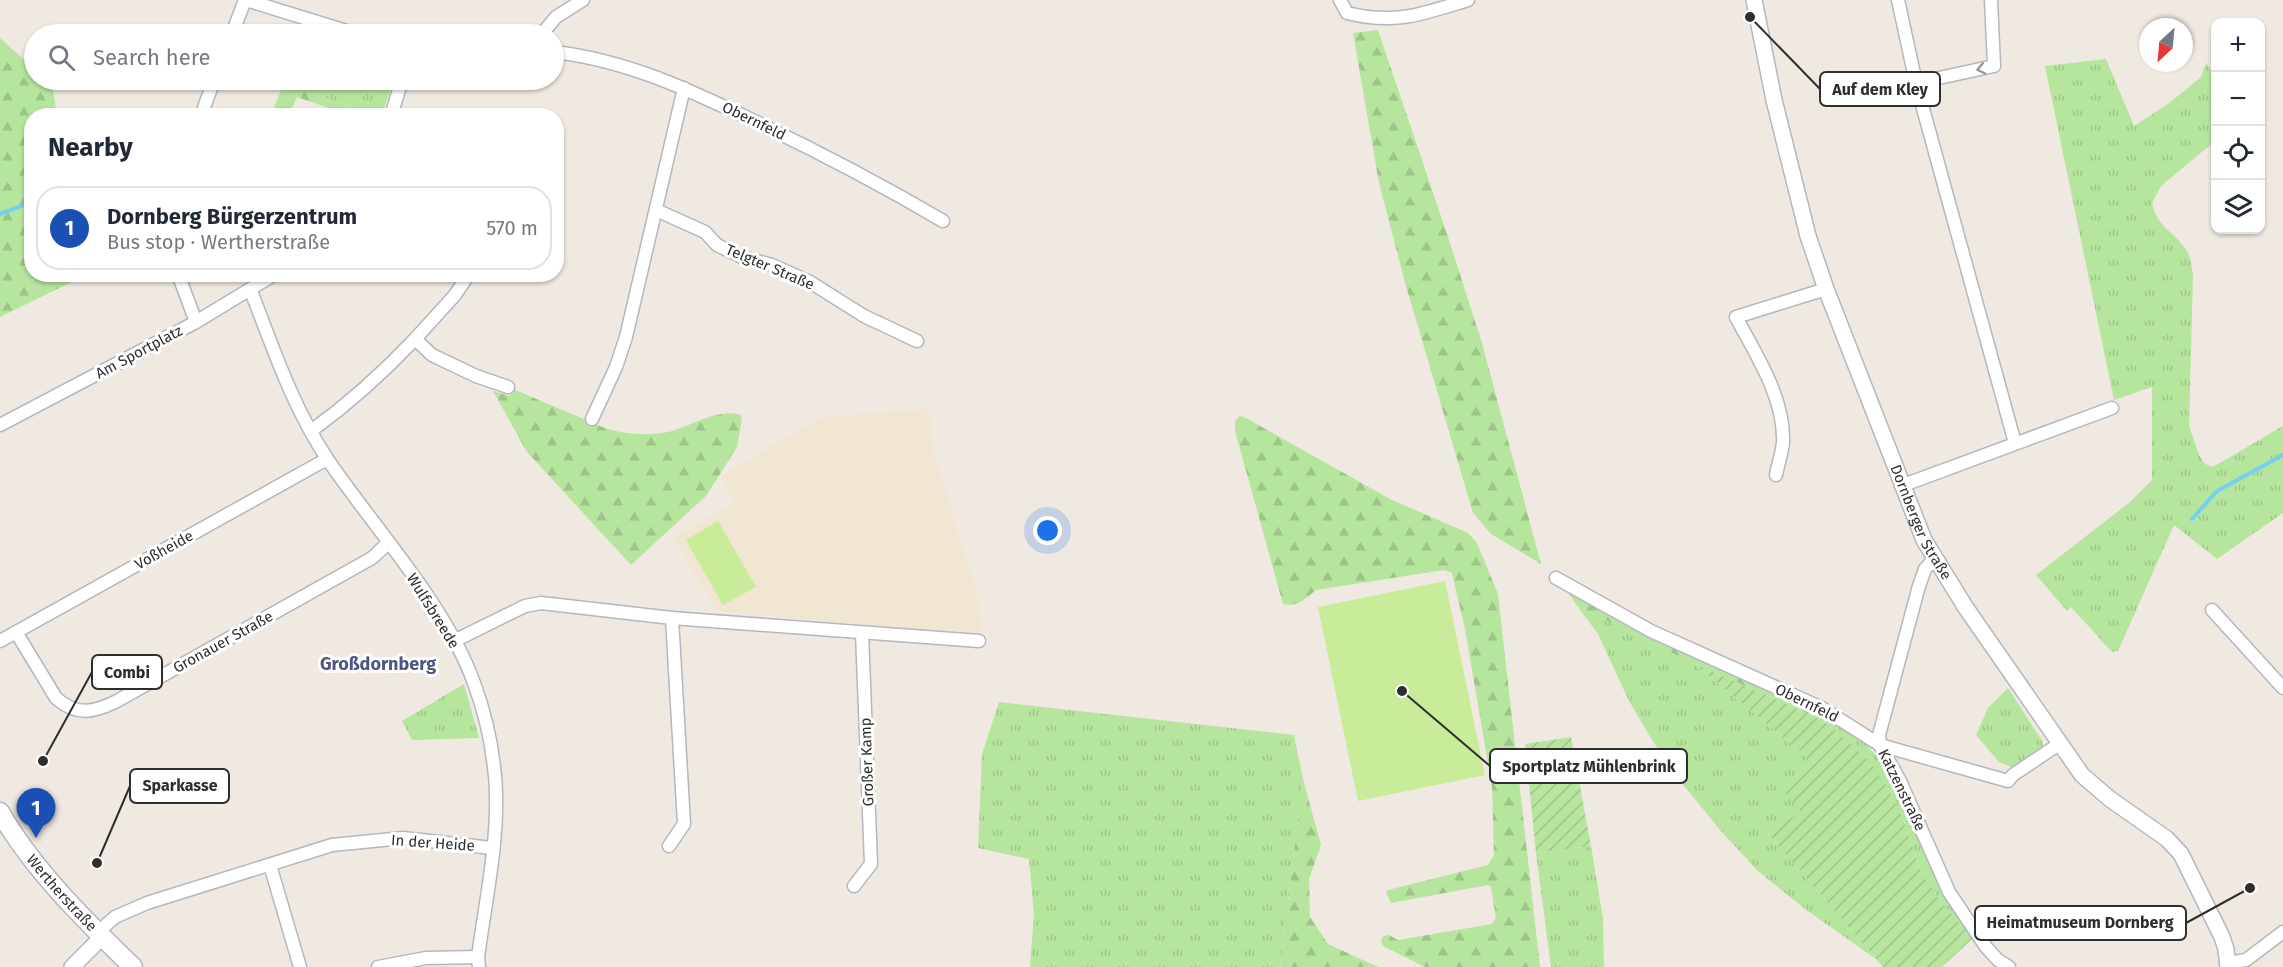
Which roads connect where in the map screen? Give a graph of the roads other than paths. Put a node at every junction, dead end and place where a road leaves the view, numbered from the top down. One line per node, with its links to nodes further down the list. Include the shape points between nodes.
1 (245, 0): 8 (street); 9 (street)
2 (583, 0): 10 (street)
3 (1340, 0): 4 (street, via 1347,13 1370,19 1396,19)
4 (1468, 0)
5 (1754, 0): 23 (street, Dornberger Straße, via 1774,100 1808,236)
6 (1898, 0): 12 (street)
7 (1991, 0): 12 (street, one-way to 12, via 1994,66)
8 (236, 24)
9 (323, 24)
10 (550, 24)
11 (564, 53): 13 (street, Obernfeld, via 617,64)
12 (1916, 83): 33 (street)
13 (684, 88): 18 (street); 19 (street, Obernfeld, via 850,169)
14 (210, 90): 16 (street)
15 (399, 90): 17 (street)
16 (204, 108)
17 (393, 108)
18 (656, 210): 27 (street, Telgter Straße, via 705,232 717,245 742,257 810,282 864,316); 30 (street, via 626,337)
19 (944, 221)
20 (181, 282): 25 (street)
21 (264, 282): 24 (street, Am Sportplatz)
22 (464, 282): 26 (street)
23 (1826, 289): 35 (street, via 1736,318 1765,371 1781,415 1783,443); 36 (street, Dornberger Straße)
24 (251, 291): 25 (street, Am Sportplatz); 32 (street, Wulfsbreede, via 290,391)
25 (196, 322): 31 (street, Am Sportplatz)
26 (415, 339): 28 (street, via 432,355); 32 (street, via 353,400)
27 (917, 341)
28 (508, 387)
29 (2112, 408): 33 (street)
30 (592, 419)
31 (0, 425)
32 (311, 431): 34 (street, Wulfsbreede)
33 (2015, 443): 36 (street)
34 (327, 459): 37 (street, Wulfsbreede); 42 (street, Voßheide)
35 (1776, 475)
36 (1901, 486): 38 (street, Dornberger Straße)
37 (388, 543): 42 (street, Gronauer Straße, via 372,558 96,711 79,711 62,704); 45 (street, Wulfsbreede)
38 (1934, 559): 48 (street, Dornberger Straße); 49 (street, Katzenstraße, via 1925,569 1919,586)
39 (1556, 578): 49 (street, Obernfeld, via 1651,631 1822,708)
40 (2212, 610): 47 (street)
41 (672, 618): 43 (street); 45 (street, via 541,603 516,610); 51 (street, via 684,824)
42 (16, 632): 44 (street, Voßheide)
43 (862, 633): 46 (street); 54 (street, Großer Kamp, via 871,864)
44 (0, 641)
45 (454, 641): 52 (street, Wulfsbreede, via 474,683 486,724 496,810)
46 (979, 641)
47 (2283, 688)
48 (2059, 744): 49 (street, Obernfeld, via 2008,781); 58 (street, Dornberger Straße, via 2090,783 2168,839 2181,854 2222,937)
49 (1880, 746): 63 (street, Katzenstraße, via 1900,781 1949,892 1986,947)
50 (0, 812): 56 (main road, Wertherstraße, via 38,866)
51 (669, 846)
52 (492, 848): 53 (street, In der Heide, via 403,838 332,845); 57 (street, Wulfsbreede)
53 (270, 865): 56 (street, In der Heide, via 135,908 115,917); 61 (street)
54 (854, 886)
55 (2283, 932): 58 (street, via 2246,960)
56 (100, 934): 59 (street); 60 (main road, Wertherstraße)
57 (478, 962): 62 (street, via 426,958)
58 (2228, 965)
59 (72, 967)
60 (133, 967)
61 (300, 967)
62 (378, 967)
63 (2009, 967)

